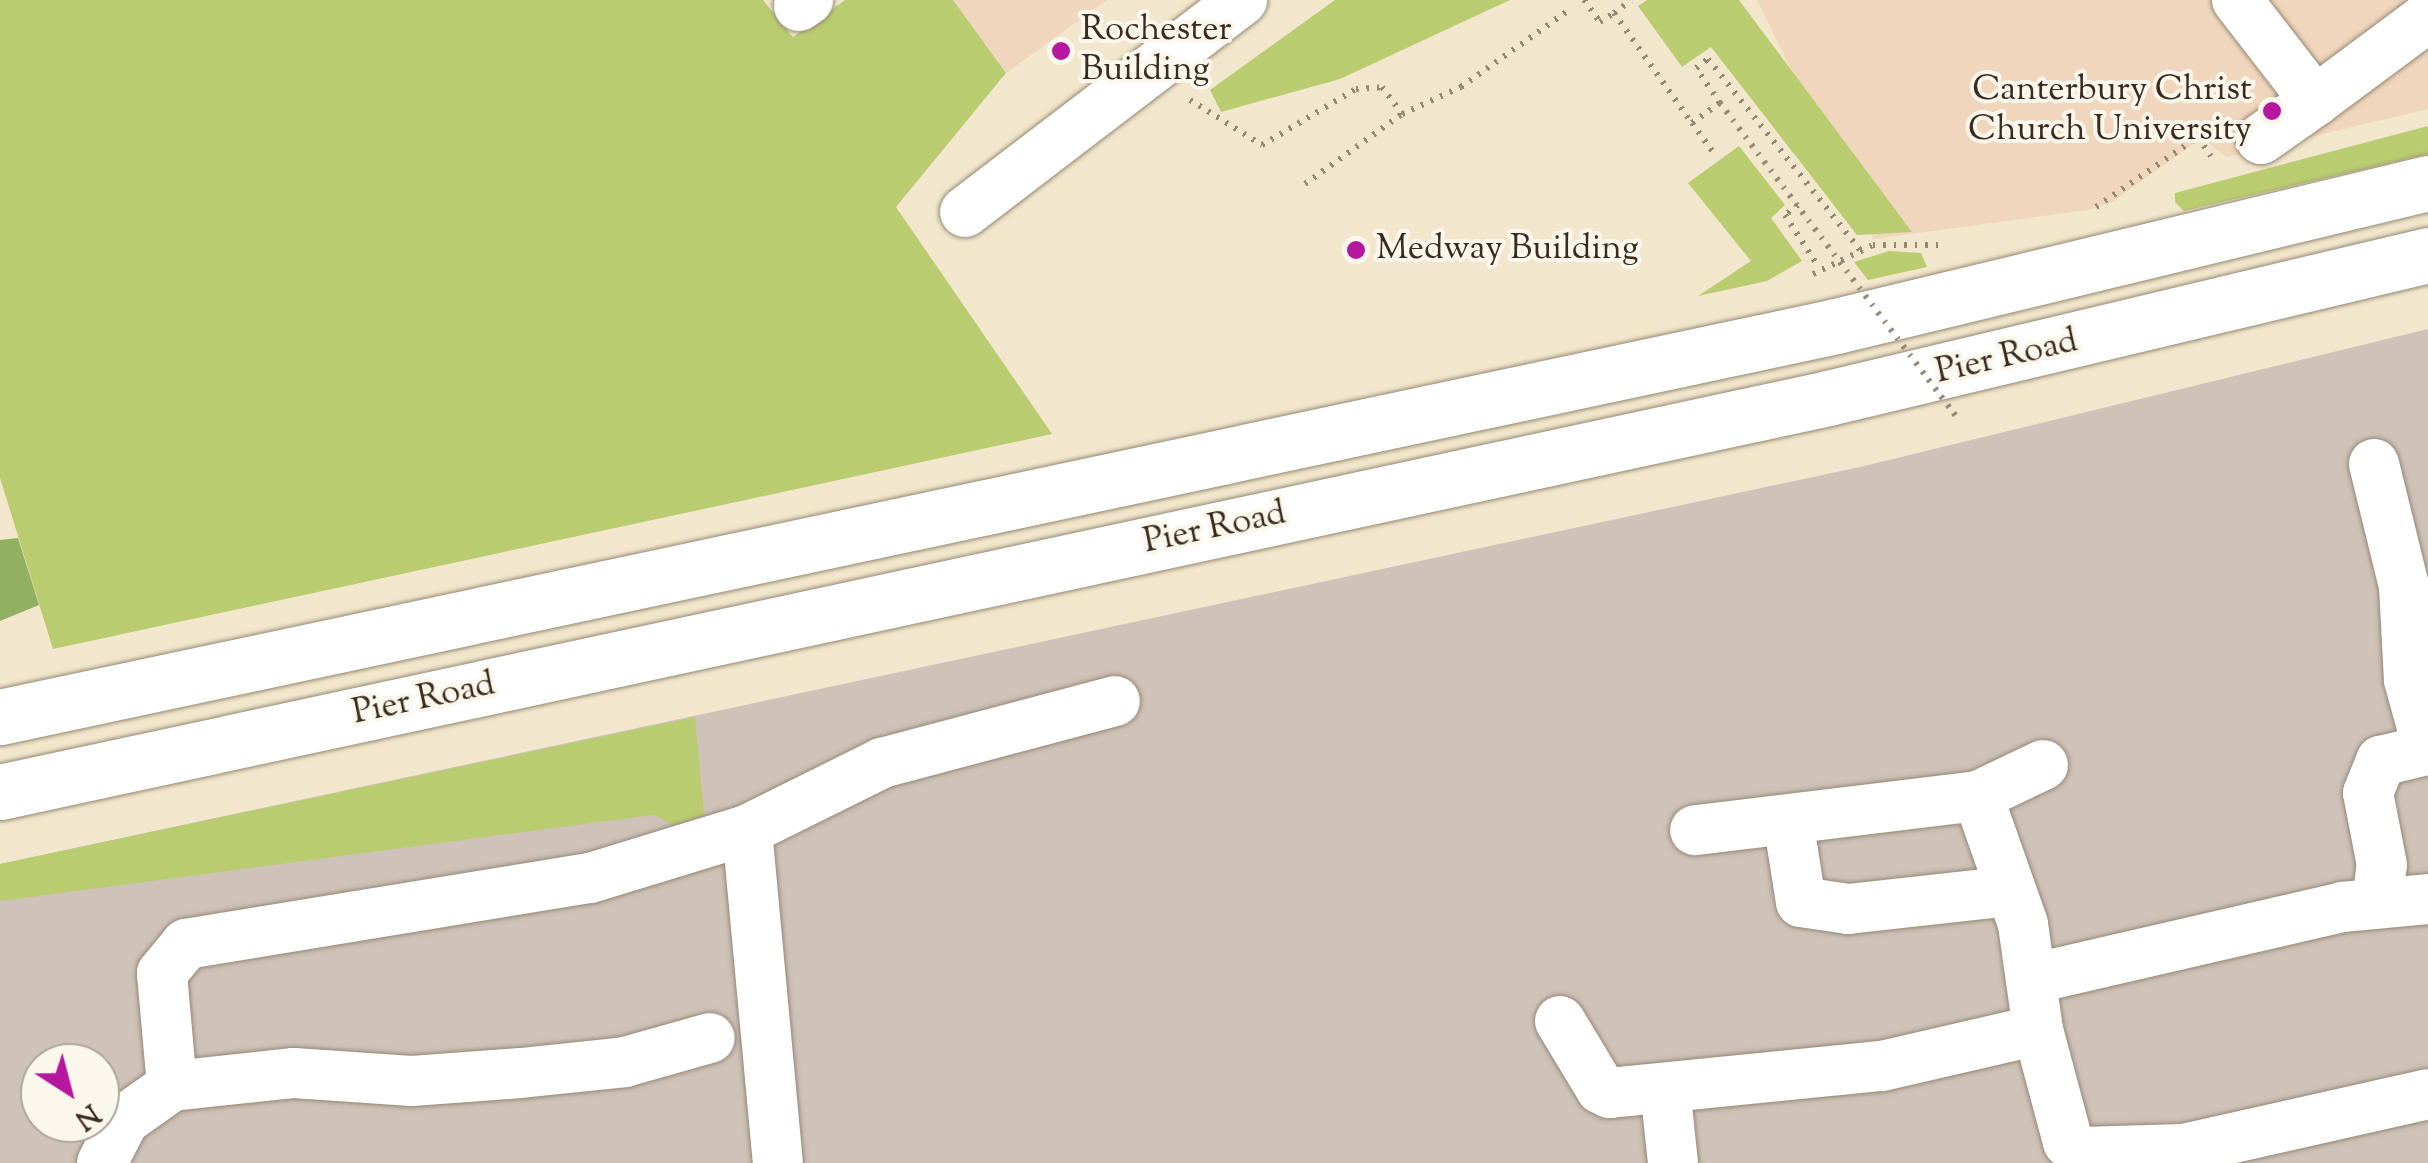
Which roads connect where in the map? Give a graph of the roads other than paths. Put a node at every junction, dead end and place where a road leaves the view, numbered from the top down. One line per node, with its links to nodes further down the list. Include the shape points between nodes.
1 (1242, 0): 7 (street)
2 (2240, 6): 4 (street)
3 (2428, 17): 4 (street)
4 (2315, 100): 5 (street)
5 (2261, 139)
6 (2428, 183): 11 (main road, Pier Road, via 1817,330)
7 (966, 212)
8 (2428, 255): 14 (main road, Pier Road, via 1882,386)
9 (2374, 464): 12 (street, via 2404,586 2409,680)
10 (1115, 702): 17 (street, via 882,762)
11 (0, 717)
12 (2427, 749): 21 (street, via 2380,761 2368,792 2382,870)
13 (2043, 765): 15 (street)
14 (0, 792)
15 (1978, 796): 16 (street); 19 (street)
16 (1788, 820): 18 (street); 19 (street, via 1801,902 1848,909)
17 (747, 830): 26 (street, via 590,878 194,940 162,973); 30 (street)
18 (1695, 830)
19 (2011, 891): 22 (street)
20 (2428, 899): 21 (street)
21 (2377, 903): 22 (street)
22 (2032, 979): 24 (street)
23 (1560, 1021): 27 (street, via 1601,1089)
24 (2038, 1030): 27 (street, via 1882,1066); 28 (street, via 2068,1142 2080,1152 2184,1149)
25 (710, 1038): 26 (street, via 588,1067 412,1082 294,1073)
26 (172, 1086): 29 (street, via 124,1120)
27 (1666, 1088): 31 (street)
28 (2428, 1094)
29 (102, 1163)
30 (778, 1163)
31 (1673, 1163)

